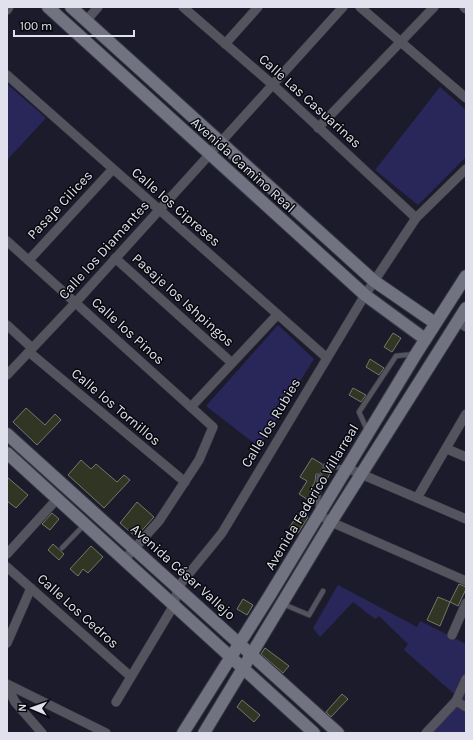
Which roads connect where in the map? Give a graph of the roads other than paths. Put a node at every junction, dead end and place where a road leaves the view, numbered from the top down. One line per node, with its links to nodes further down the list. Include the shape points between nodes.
1 (9, 7): 12 (street)
2 (48, 7): 21 (main road, Avenida Camino Real)
3 (71, 7): 13 (main road, Avenida Camino Real)
4 (98, 7): 13 (street)
5 (183, 7): 15 (street, Calle Las Casuarinas)
6 (258, 7): 15 (street)
7 (343, 7): 17 (street)
8 (360, 7): 14 (street)
9 (434, 7): 14 (street)
10 (464, 7): 11 (street)
11 (466, 9)
12 (7, 10)
13 (86, 21): 20 (main road, Avenida Camino Real)
14 (401, 42): 18 (street); 19 (street)
15 (225, 44): 17 (street, Calle Las Casuarinas)
16 (7, 75): 23 (street, Calle los Cipreses)
17 (273, 85): 19 (street, Calle Las Casuarinas); 20 (street)
18 (466, 98)
19 (318, 128): 25 (street, Calle Las Casuarinas)
20 (219, 142): 21 (street, Calle los Diamantes); 30 (main road, Avenida Camino Real)
21 (208, 154): 24 (street, Calle los Diamantes); 31 (main road, Avenida Camino Real)
22 (466, 169): 25 (street, Calle los Rubies)
23 (112, 170): 24 (street, Calle los Cipreses); 28 (street, Pasaje Cilices)
24 (158, 211): 27 (street, Calle los Diamantes); 34 (street, Calle los Cipreses)
25 (416, 218): 30 (street, Calle los Rubies)
26 (7, 241): 28 (street, Calle los Pinos)
27 (115, 258): 32 (street, Calle los Diamantes); 42 (street, Pasaje los Ishpingos)
28 (29, 260): 32 (street, Calle los Pinos)
29 (466, 276): 35 (main road, Avenida Federico Villarreal)
30 (374, 281): 31 (street, Calle los Rubies); 35 (main road, Avenida Camino Real)
31 (365, 295): 38 (main road, Avenida Camino Real); 41 (street, Calle los Rubies)
32 (76, 302): 39 (street, Calle los Diamantes); 44 (street, Calle los Pinos)
33 (466, 308): 36 (main road, Avenida Federico Villarreal)
34 (278, 315): 41 (street, Calle los Cipreses); 42 (street)
35 (435, 323): 38 (main road, Avenida Federico Villarreal)
36 (462, 324): 54 (main road, Avenida Federico Villarreal)
37 (7, 325): 39 (street, Calle los Tornillos)
38 (425, 339): 40 (main road, Avenida Federico Villarreal)
39 (31, 350): 43 (street, Calle los Diamantes); 56 (street, Calle los Tornillos)
40 (416, 354): 46 (main road, Avenida Federico Villarreal); 46 (lane, via 396,356 359,412)
41 (327, 358): 71 (street, Calle los Rubies, via 222,533)
42 (232, 363): 44 (street)
43 (7, 375)
44 (191, 407): 56 (street, Calle los Pinos, via 213,427 199,460)
45 (466, 414): 48 (street)
46 (368, 433): 52 (main road, Avenida Federico Villarreal)
47 (7, 434): 53 (main road, Avenida César Vallejo)
48 (447, 448): 50 (street); 58 (street)
49 (7, 453): 57 (main road)
50 (466, 457)
51 (325, 466): 52 (lane)
52 (347, 468): 54 (street); 61 (main road, Avenida Federico Villarreal)
53 (49, 472): 57 (main road); 60 (main road, Avenida César Vallejo)
54 (362, 474): 58 (street); 63 (main road, Avenida Federico Villarreal)
55 (319, 476): 61 (lane)
56 (185, 482): 66 (street, via 159,521)
57 (39, 483): 59 (main road)
58 (417, 498): 62 (street)
59 (57, 499): 64 (main road); 67 (street)
60 (95, 513): 64 (main road); 66 (main road, Avenida César Vallejo)
61 (318, 514): 63 (street); 74 (main road, Avenida Federico Villarreal)
62 (466, 520)
63 (331, 522): 70 (street); 76 (main road, Avenida Federico Villarreal)
64 (85, 524): 65 (lane); 68 (main road)
65 (62, 548)
66 (134, 548): 68 (street); 71 (main road, Avenida César Vallejo)
67 (7, 554)
68 (124, 560): 77 (main road)
69 (7, 567): 72 (street, Calle Los Cedros)
70 (466, 581)
71 (178, 587): 77 (street, Calle los Rubies); 80 (main road, Avenida César Vallejo)
72 (31, 588): 79 (street); 84 (street, Calle Los Cedros)
73 (323, 591): 76 (lane, via 309,615)
74 (270, 595): 76 (main road); 80 (main road, Avenida Federico Villarreal)
75 (466, 603): 78 (street)
76 (282, 604): 81 (main road, Avenida Federico Villarreal)
77 (174, 605): 82 (main road); 84 (street, Calle los Rubies)
78 (452, 635)
79 (7, 643)
80 (239, 643): 81 (main road, Avenida César Vallejo); 82 (main road, Avenida Federico Villarreal)
81 (252, 655): 83 (main road, Avenida Federico Villarreal); 95 (main road, Avenida César Vallejo)
82 (230, 656): 83 (main road); 92 (main road, Avenida Federico Villarreal)
83 (243, 667): 93 (main road, Avenida Federico Villarreal); 94 (main road)
84 (130, 676): 88 (street, Calle los Rubies)
85 (466, 679): 87 (street)
86 (7, 685): 90 (street, via 15,702); 91 (street)
87 (456, 701): 89 (street); 96 (street)
88 (116, 702)
89 (466, 707)
90 (42, 733)
91 (106, 733)
92 (183, 733)
93 (204, 733)
94 (314, 733)
95 (338, 733)
96 (426, 733)

